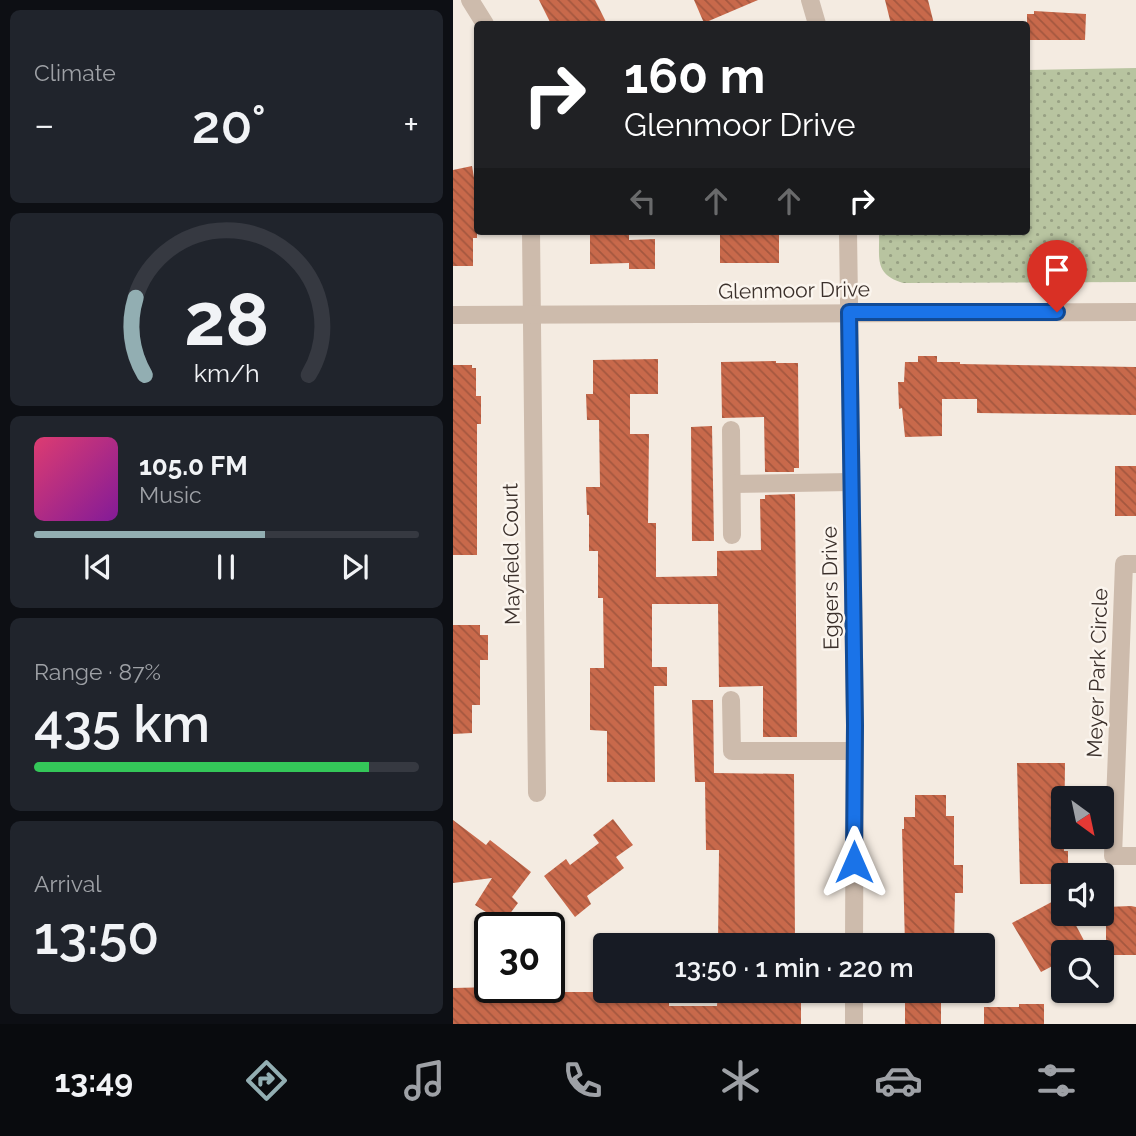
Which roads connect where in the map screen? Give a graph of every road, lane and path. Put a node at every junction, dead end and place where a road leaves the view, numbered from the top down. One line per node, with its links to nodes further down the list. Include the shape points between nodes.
1 (470, 0): 3 (street)
2 (810, 0): 4 (street)
3 (483, 21)
4 (816, 21)
5 (531, 235): 10 (street, Mayfield Court)
6 (848, 235): 7 (street, Eggers Drive)
7 (849, 312): 8 (street, Glenmoor Drive); 10 (street, Glenmoor Drive); 12 (street, Eggers Drive)
8 (1136, 312)
9 (453, 315): 10 (street, Glenmoor Drive)
10 (532, 316): 18 (street, Mayfield Court)
11 (731, 430): 13 (street)
12 (851, 482): 13 (street); 17 (street, Eggers Drive)
13 (732, 484): 14 (street)
14 (732, 535)
15 (1136, 564): 19 (street, Meyer Park Circle, via 1124,564 1113,856)
16 (731, 700): 17 (street, via 732,751)
17 (854, 751): 20 (street, Eggers Drive)
18 (536, 793)
19 (1136, 856)
20 (854, 933)
21 (854, 1003): 22 (street)
22 (854, 1024)

